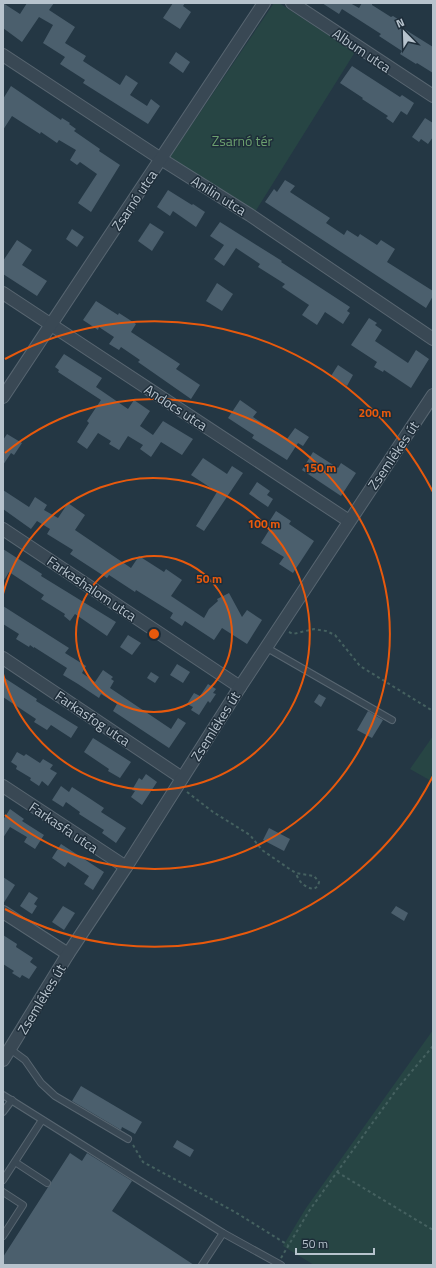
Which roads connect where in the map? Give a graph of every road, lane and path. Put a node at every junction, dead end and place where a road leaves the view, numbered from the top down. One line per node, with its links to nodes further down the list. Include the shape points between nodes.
1 (264, 3): 5 (street, Zsarnó utca)
2 (292, 3): 4 (street, Album utca)
3 (3, 55): 5 (street, Anilin utca)
4 (433, 96)
5 (161, 159): 7 (street, Zsarnó utca); 8 (street, Anilin utca, via 250,215)
6 (3, 293): 7 (street, Andocs utca)
7 (51, 325): 10 (street, Zsarnó utca); 11 (street, Andocs utca)
8 (433, 339)
9 (433, 395): 11 (street, Zsemlékes út)
10 (3, 397)
11 (349, 521): 13 (street, Zsemlékes út)
12 (3, 529): 16 (street, Farkashalom utca)
13 (280, 628): 14 (street, Zsemlékes út); 17 (path, via 293,634 314,629 326,631 335,636 360,666)
14 (267, 648): 16 (street, Zsemlékes út); 18 (lane)
15 (3, 658): 19 (street, Farkasfog utca)
16 (240, 687): 19 (street, Zsemlékes út)
17 (433, 710)
18 (392, 720)
19 (182, 778): 22 (street, Zsemlékes út)
20 (3, 786): 22 (street, Farkasfa utca)
21 (185, 791): 23 (path, via 250,835 262,850)
22 (126, 867): 25 (street, Zsemlékes út)
23 (296, 873): 23 (path, via 314,876 319,882 318,886 310,888 298,879)
24 (3, 912): 25 (street)
25 (68, 954): 27 (street, Zsemlékes út)
26 (433, 1046): 35 (path, via 397,1089)
27 (7, 1047): 28 (street, Zsemlékes út); 33 (lane, via 25,1060 41,1083 55,1096)
28 (3, 1060)
29 (3, 1095): 30 (lane)
30 (12, 1100): 31 (lane); 32 (lane)
31 (3, 1112)
32 (42, 1120): 34 (lane); 40 (lane)
33 (128, 1139): 42 (path, via 143,1162 235,1212)
34 (14, 1162): 36 (lane); 37 (lane)
35 (338, 1172): 39 (path); 42 (path)
36 (3, 1180)
37 (47, 1183)
38 (3, 1192): 41 (lane, via 23,1205)
39 (433, 1230)
40 (223, 1233): 43 (lane); 44 (lane)
41 (3, 1236)
42 (288, 1245): 43 (path)
43 (279, 1264)
44 (202, 1265)

